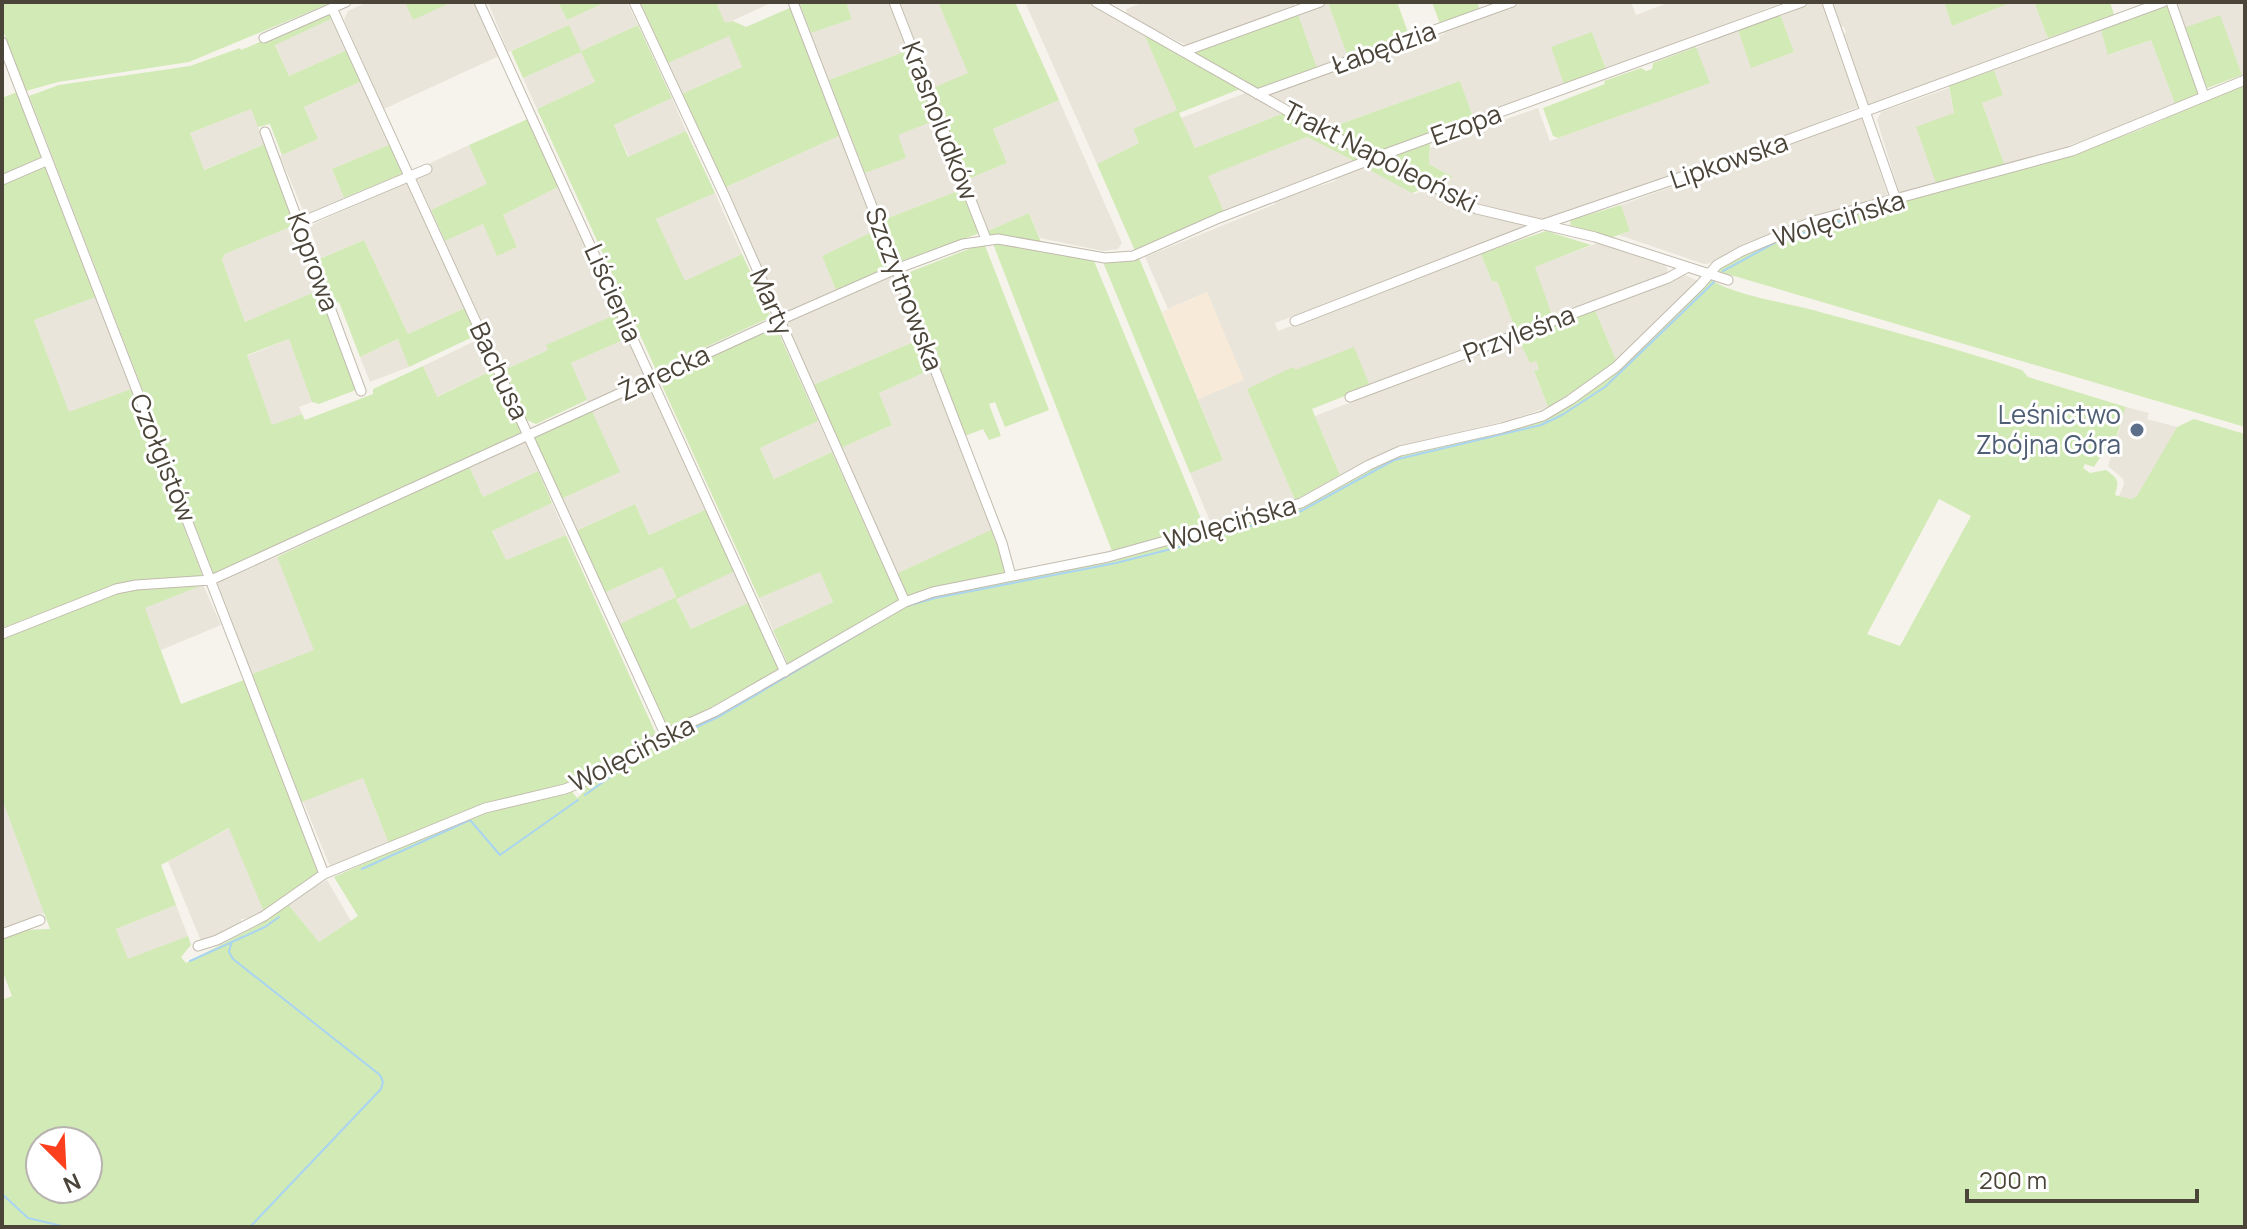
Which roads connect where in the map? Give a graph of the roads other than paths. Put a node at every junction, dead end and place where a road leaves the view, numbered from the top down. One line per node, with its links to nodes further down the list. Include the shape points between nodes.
1 (346, 2): 13 (street)
2 (479, 2): 38 (street, Liścienia)
3 (634, 2): 36 (street, Marty)
4 (793, 2): 33 (street, Szczytnowska)
5 (894, 2): 30 (street, Krasnoludków)
6 (1096, 2): 16 (street, Trakt Napoleoński)
7 (1320, 2): 16 (street)
8 (1512, 2): 18 (street, Łabędzia)
9 (1802, 2): 22 (street, Ezopa)
10 (1827, 2): 20 (street)
11 (2163, 2): 20 (street, Lipkowska)
12 (2171, 2): 19 (street)
13 (332, 8): 14 (street); 25 (street, Bachusa)
14 (264, 38)
15 (2, 42): 23 (street, Czołgistów)
16 (1185, 51): 18 (street, Trakt Napoleoński)
17 (2245, 80): 19 (street, Wolęcińska)
18 (1257, 94): 22 (street, Trakt Napoleoński)
19 (2204, 96): 27 (street, Wolęcińska, via 2072,151)
20 (1865, 111): 27 (street); 29 (street, Lipkowska)
21 (265, 132): 28 (street, Koprowa)
22 (1377, 157): 29 (street, Trakt Napoleoński, via 1477,209); 31 (street, Ezopa)
23 (46, 161): 26 (street); 43 (street, Czołgistów)
24 (427, 169): 25 (street)
25 (410, 177): 28 (street); 41 (street, Bachusa)
26 (2, 180)
27 (1896, 200): 34 (street, Wolęcińska, via 1798,226 1725,260)
28 (299, 223): 39 (street, Koprowa)
29 (1544, 224): 32 (street, Trakt Napoleoński); 37 (street, Lipkowska)
30 (986, 239): 31 (street, Żarecka, via 1105,258); 33 (street, Żarecka)
31 (1133, 256)
32 (1688, 267): 34 (street, Trakt Napoleoński); 40 (street, Przyleśna)
33 (896, 269): 36 (street, Żarecka); 42 (street, Szczytnowska)
34 (1710, 273): 35 (street, Trakt Napoleoński); 42 (street, Wolęcińska, via 1616,367 1543,416 1400,451 1301,503 1108,557)
35 (1728, 280)
36 (778, 321): 38 (street, Żarecka); 44 (street, Marty)
37 (1295, 321)
38 (652, 379): 41 (street, Żarecka); 46 (street, Liścienia)
39 (361, 391)
40 (1350, 397)
41 (529, 435): 43 (street, Żarecka); 47 (street, Bachusa)
42 (1011, 576): 44 (street, Wolęcińska)
43 (211, 580): 45 (street, via 116,589); 48 (street, Czołgistów)
44 (905, 602): 46 (street, Wolęcińska)
45 (2, 634)
46 (785, 672): 47 (street, Wolęcińska)
47 (665, 734): 48 (street, Wolęcińska, via 575,786 485,808)
48 (324, 874): 51 (street, Wolęcińska, via 264,916)
49 (40, 920): 50 (street)
50 (2, 934)
51 (198, 946)

